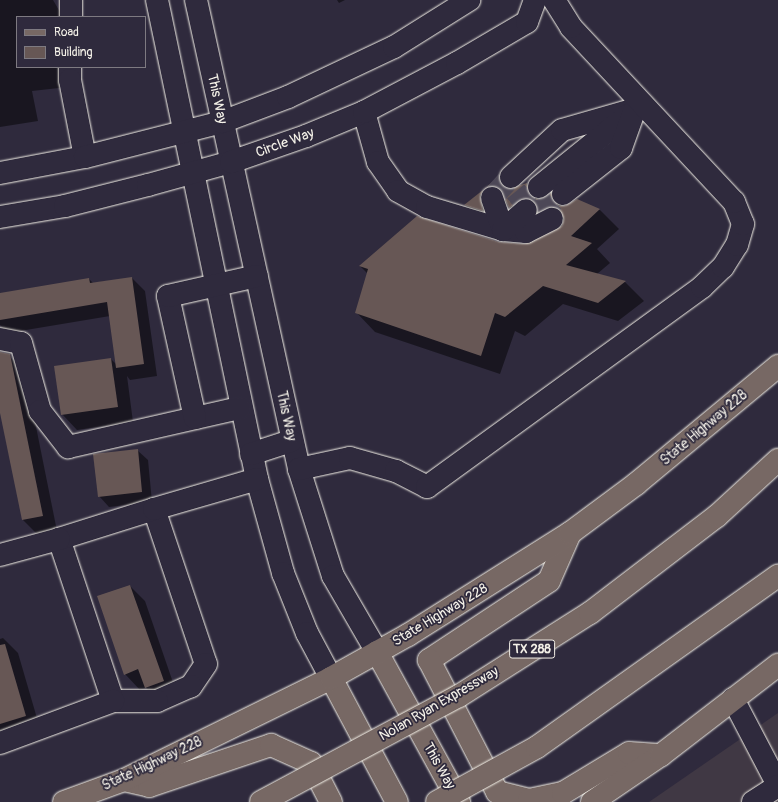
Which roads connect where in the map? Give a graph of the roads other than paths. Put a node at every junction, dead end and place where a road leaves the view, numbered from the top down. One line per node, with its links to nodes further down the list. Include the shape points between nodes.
1 (71, 0): 7 (street)
2 (157, 0): 12 (street)
3 (196, 0): 11 (street, This Way)
4 (469, 0): 11 (street, via 394,47 288,97)
5 (536, 0): 10 (street, Circle Way, via 527,22 458,63)
6 (554, 0): 9 (street, via 570,26)
7 (71, 16)
8 (70, 68): 13 (street)
9 (638, 106): 17 (street); 17 (street, via 632,149); 17 (street, via 562,130); 29 (street, via 734,202 743,224 737,245 723,267 702,288 427,487 396,471 350,458)
10 (364, 112): 14 (street, Circle Way, via 306,136); 19 (street, via 378,162 398,191 427,207)
11 (222, 122): 12 (street); 14 (street, This Way)
12 (184, 133): 13 (street); 16 (street)
13 (85, 157): 15 (street)
14 (231, 162): 16 (street, Circle Way); 20 (street, This Way)
15 (0, 173)
16 (192, 173): 18 (street, Circle Way, via 65,206); 21 (street)
17 (544, 188)
18 (0, 217)
19 (502, 230): 19 (street, via 521,208 526,232)
20 (256, 276): 21 (street); 26 (street, This Way)
21 (215, 286): 24 (street); 25 (street, via 168,296)
22 (0, 339): 25 (street, via 21,343 40,411 68,446)
23 (778, 366): 32 (main road, State Highway 228, via 636,484)
24 (240, 408): 25 (street); 27 (street)
25 (194, 418)
26 (292, 441): 27 (street); 29 (street, This Way)
27 (251, 454): 30 (street)
28 (778, 460): 46 (main road, Nolan Ryan Expressway / TX 288, bridge, via 717,516 590,613 459,696)
29 (299, 469): 36 (street, This Way, via 333,576)
30 (257, 479): 31 (street); 38 (street, via 283,573 307,634)
31 (154, 509): 33 (street); 40 (street, via 206,664 191,686 157,701)
32 (570, 533): 36 (main road, State Highway 228, via 465,601); 42 (main road, via 549,581 429,660 497,792 529,800 563,793 629,753)
33 (59, 539): 34 (street); 40 (street)
34 (0, 555)
35 (778, 576): 49 (main road, bridge, via 537,747)
36 (377, 652): 38 (main road, State Highway 228); 50 (main road, This Way)
37 (778, 665): 39 (main road)
38 (331, 678): 44 (main road, State Highway 228); 48 (main road)
39 (732, 699): 42 (main road); 43 (street)
40 (113, 701): 41 (street)
41 (0, 743)
42 (661, 755): 51 (main road)
43 (776, 778): 52 (street)
44 (124, 780): 45 (main road, State Highway 228); 47 (main road, via 150,786 271,745 311,763)
45 (64, 802)
46 (261, 802)
47 (331, 802)
48 (397, 802)
49 (437, 802)
50 (459, 802)
51 (592, 802)
52 (753, 802)

